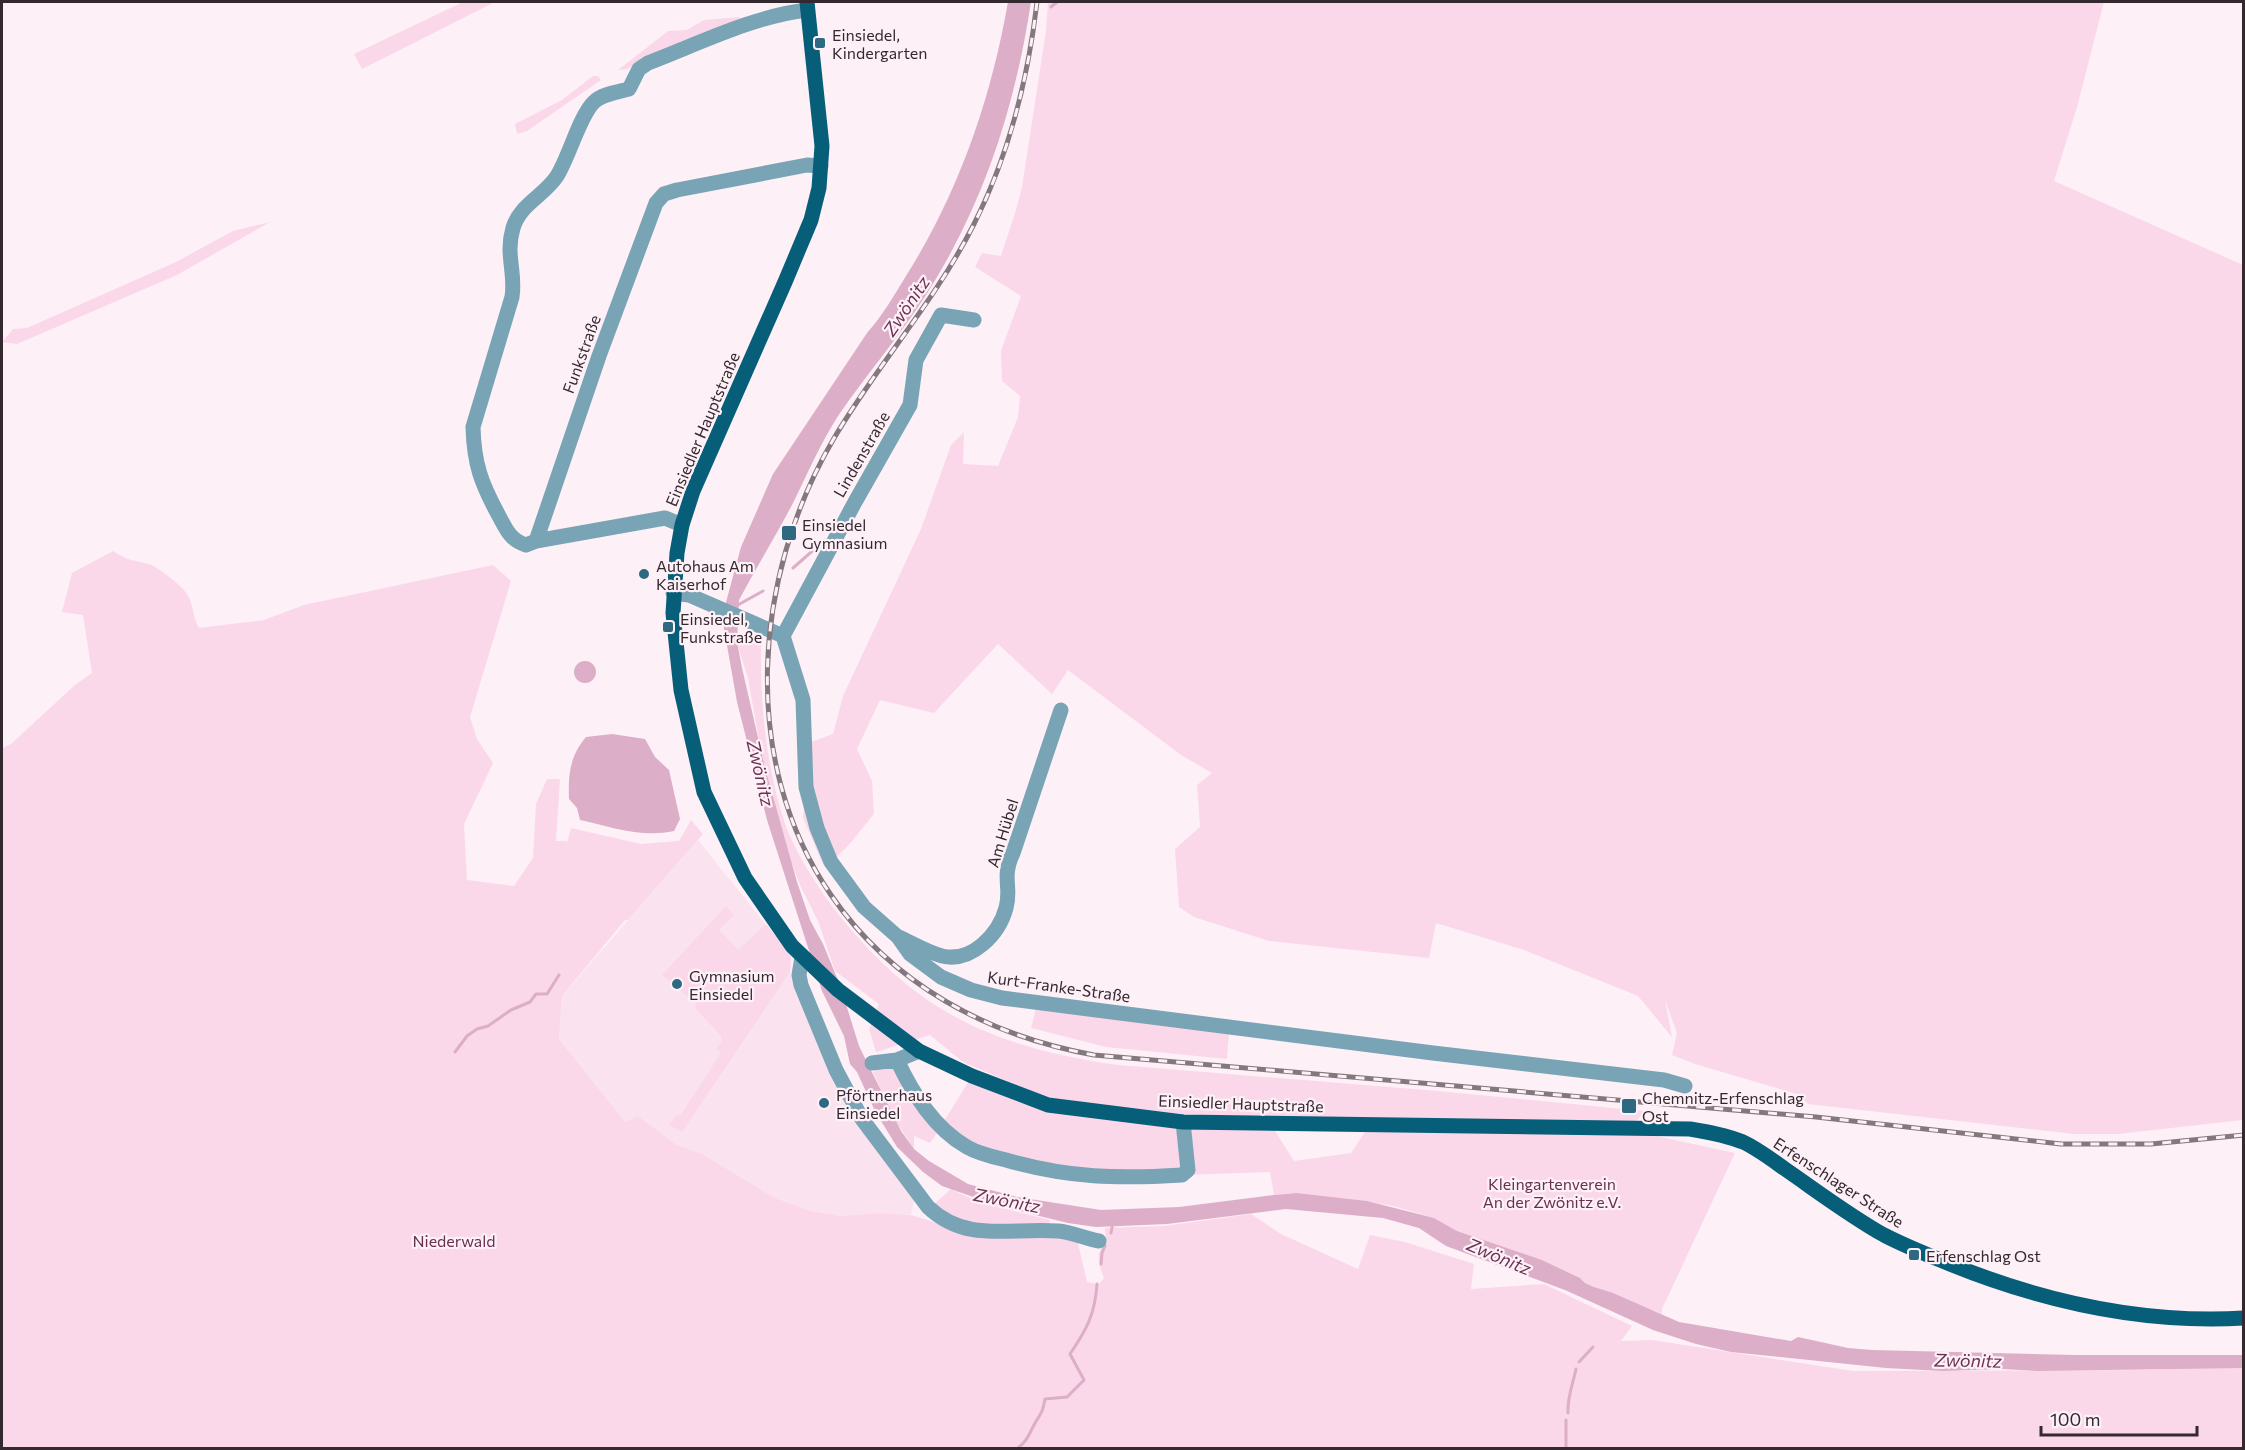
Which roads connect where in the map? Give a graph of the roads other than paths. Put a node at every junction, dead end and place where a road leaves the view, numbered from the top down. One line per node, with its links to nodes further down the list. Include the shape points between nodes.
1 (807, 6): 2 (main road, Einsiedler Hauptstraße, via 820,114); 5 (street, via 648,63 639,69 628,89 596,100 587,110 566,163 553,182 522,209 513,226 508,250 514,284 512,297 473,427 474,448 481,481 510,538 525,545)
2 (821, 166): 4 (main road, Einsiedler Hauptstraße, via 811,220 693,491); 5 (street, Funkstraße, via 807,165 677,190 664,194 656,203)
3 (974, 320): 7 (street, Lindenstraße, via 941,315 916,360 910,405)
4 (682, 525): 5 (street, via 665,518); 6 (main road, Einsiedler Hauptstraße)
5 (536, 541)
6 (673, 593): 7 (street, via 689,595); 10 (main road, Einsiedler Hauptstraße, via 681,690 704,792 745,878)
7 (783, 636): 9 (street, Kurt-Franke-Straße, via 803,700 806,787 817,828 831,862 864,907)
8 (1061, 710): 9 (street, Am Hübel, via 1008,865 1007,907 996,931 975,950 951,956)
9 (898, 937): 14 (street, Kurt-Franke-Straße, via 910,954 941,977 1002,998 1664,1080)
10 (802, 957): 11 (main road, Einsiedler Hauptstraße, via 859,1007); 17 (street, via 801,985 836,1070 862,1119 928,1208 962,1228 984,1232 1060,1231)
11 (919, 1051): 12 (street); 15 (main road, Einsiedler Hauptstraße, via 1048,1105)
12 (897, 1060): 13 (street); 15 (street, via 910,1088 932,1117 958,1141 981,1153 1019,1164 1096,1178 1182,1175 1188,1170)
13 (872, 1063)
14 (1685, 1086)
15 (1183, 1122): 16 (main road, Einsiedler Hauptstraße)
16 (1444, 1125): 18 (main road, Erfenschlager Straße, via 1711,1132 1753,1147 1883,1234 1977,1275 2094,1308 2143,1317)
17 (1099, 1241)
18 (2244, 1318)

